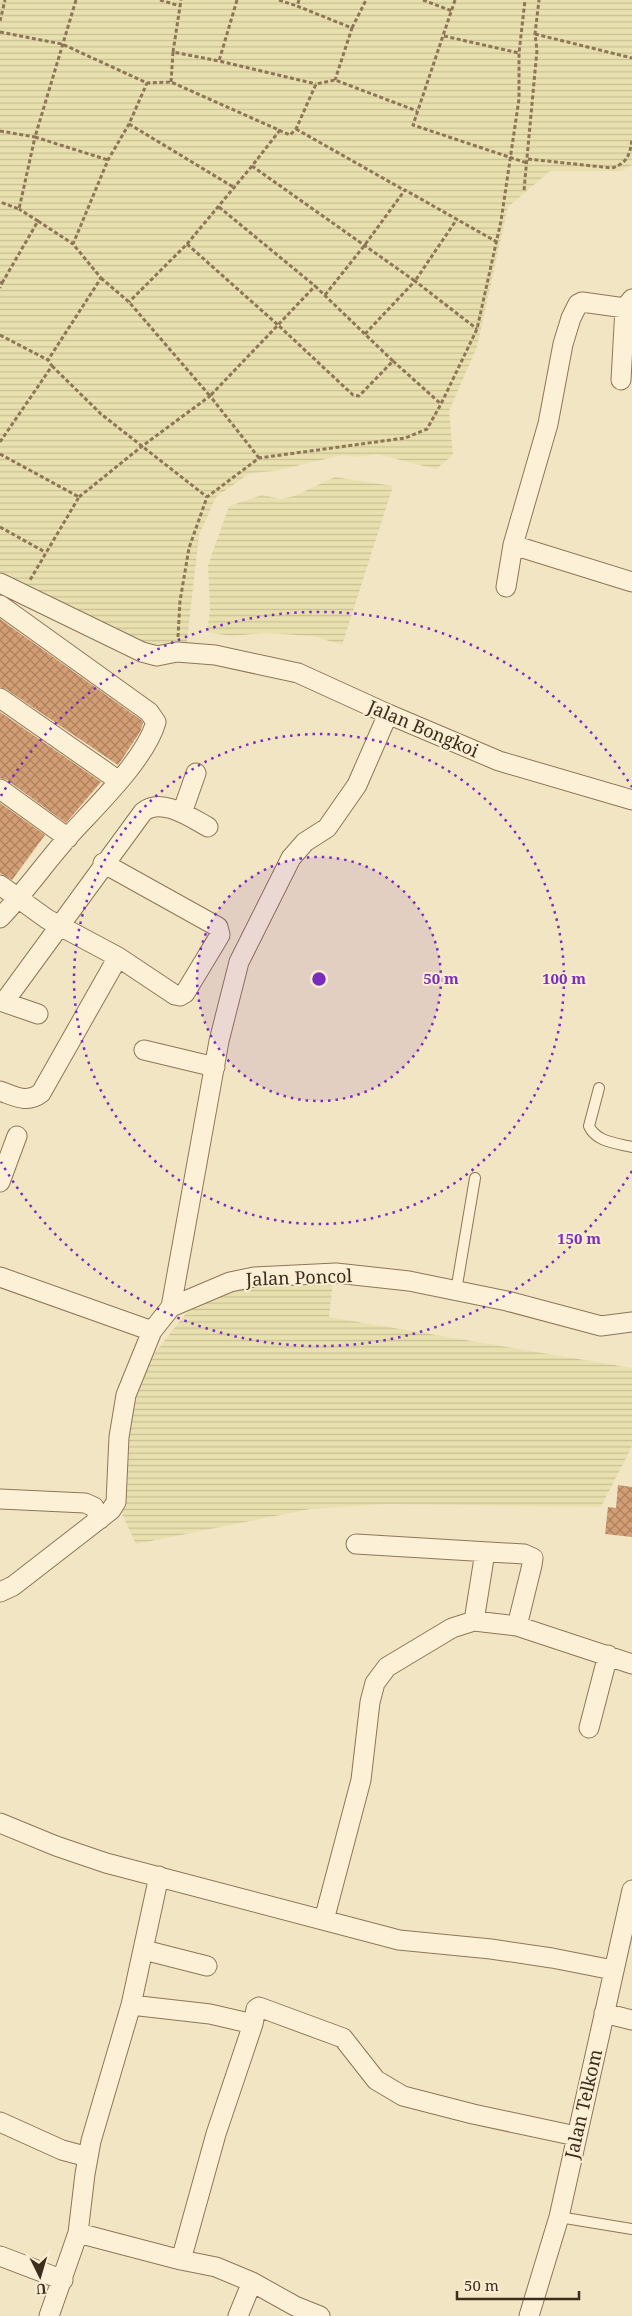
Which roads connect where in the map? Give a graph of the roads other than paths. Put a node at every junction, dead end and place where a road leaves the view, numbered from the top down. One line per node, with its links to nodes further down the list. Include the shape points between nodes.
1 (629, 304): 2 (street); 3 (street, via 582,302 574,311 563,344 548,424)
2 (622, 380)
3 (513, 545): 4 (street); 6 (street)
4 (632, 582)
5 (0, 583): 9 (street, Jalan Bongkoi, via 142,652 157,656 185,652 215,655 298,673)
6 (506, 588)
7 (0, 605): 11 (street, via 149,712 156,722 153,734)
8 (0, 698): 11 (street)
9 (388, 714): 13 (street, Jalan Bongkoi, via 499,761); 26 (street, via 356,785 327,828 305,842 291,858 239,962)
10 (196, 773): 14 (street)
11 (120, 781): 16 (street)
12 (0, 789): 16 (street)
13 (632, 800)
14 (182, 813): 15 (street); 17 (street, via 149,806)
15 (208, 827)
16 (68, 838): 19 (street)
17 (103, 863): 21 (street); 22 (street, via 218,927 220,932 185,993 180,996)
18 (0, 885): 19 (street)
19 (22, 901): 20 (street); 21 (street)
20 (0, 918)
21 (53, 922): 22 (street); 23 (street)
22 (118, 957): 28 (street, via 41,1093 33,1099 23,1099)
23 (2, 1002): 24 (street)
24 (38, 1014)
25 (144, 1050): 26 (street)
26 (216, 1067): 35 (street)
27 (599, 1088): 30 (lane, via 588,1126 597,1138)
28 (0, 1091)
29 (17, 1136): 32 (street)
30 (632, 1147)
31 (475, 1178): 34 (lane)
32 (0, 1182)
33 (0, 1278): 37 (street)
34 (456, 1291): 35 (street, Jalan Poncol, via 409,1281 336,1273 254,1277 230,1282); 36 (street, Jalan Poncol, via 601,1326)
35 (172, 1308): 37 (street, Jalan Poncol)
36 (632, 1322)
37 (152, 1331): 39 (street, Jalan Poncol, via 126,1395 116,1502)
38 (0, 1498): 39 (street, via 85,1503 94,1507)
39 (100, 1519): 42 (street, Jalan Poncol, via 13,1586)
40 (356, 1544): 41 (street)
41 (485, 1552): 43 (street); 44 (street, via 524,1554 533,1558)
42 (0, 1592)
43 (474, 1622): 44 (street); 51 (street, via 452,1628 388,1667 375,1683 360,1780)
44 (517, 1626): 45 (street)
45 (608, 1656): 46 (street); 47 (street)
46 (632, 1664)
47 (589, 1728)
48 (0, 1822): 49 (street, via 56,1846)
49 (159, 1876): 51 (street); 52 (street)
50 (632, 1890): 54 (street, Jalan Telkom)
51 (324, 1920): 54 (street, via 399,1940 491,1949)
52 (144, 1950): 53 (street); 55 (street)
53 (207, 1966)
54 (613, 1970): 56 (street, Jalan Telkom)
55 (131, 2005): 58 (street, via 210,2014); 61 (street)
56 (604, 2013): 57 (street); 60 (street, Jalan Telkom)
57 (632, 2020)
58 (253, 2024): 60 (street, via 256,2009 261,2007 343,2038 376,2080 403,2096); 66 (street, via 216,2134)
59 (0, 2122): 61 (street, via 62,2150)
60 (576, 2136): 62 (street, Jalan Telkom)
61 (88, 2157): 64 (street)
62 (559, 2217): 63 (lane); 72 (street, Jalan Telkom)
63 (632, 2229)
64 (78, 2233): 66 (street); 67 (street)
65 (0, 2256): 67 (street)
66 (181, 2260): 68 (street, via 216,2267)
67 (63, 2280): 69 (street)
68 (252, 2282): 70 (street); 71 (street)
69 (49, 2316)
70 (238, 2316)
71 (320, 2316)
72 (529, 2316)

